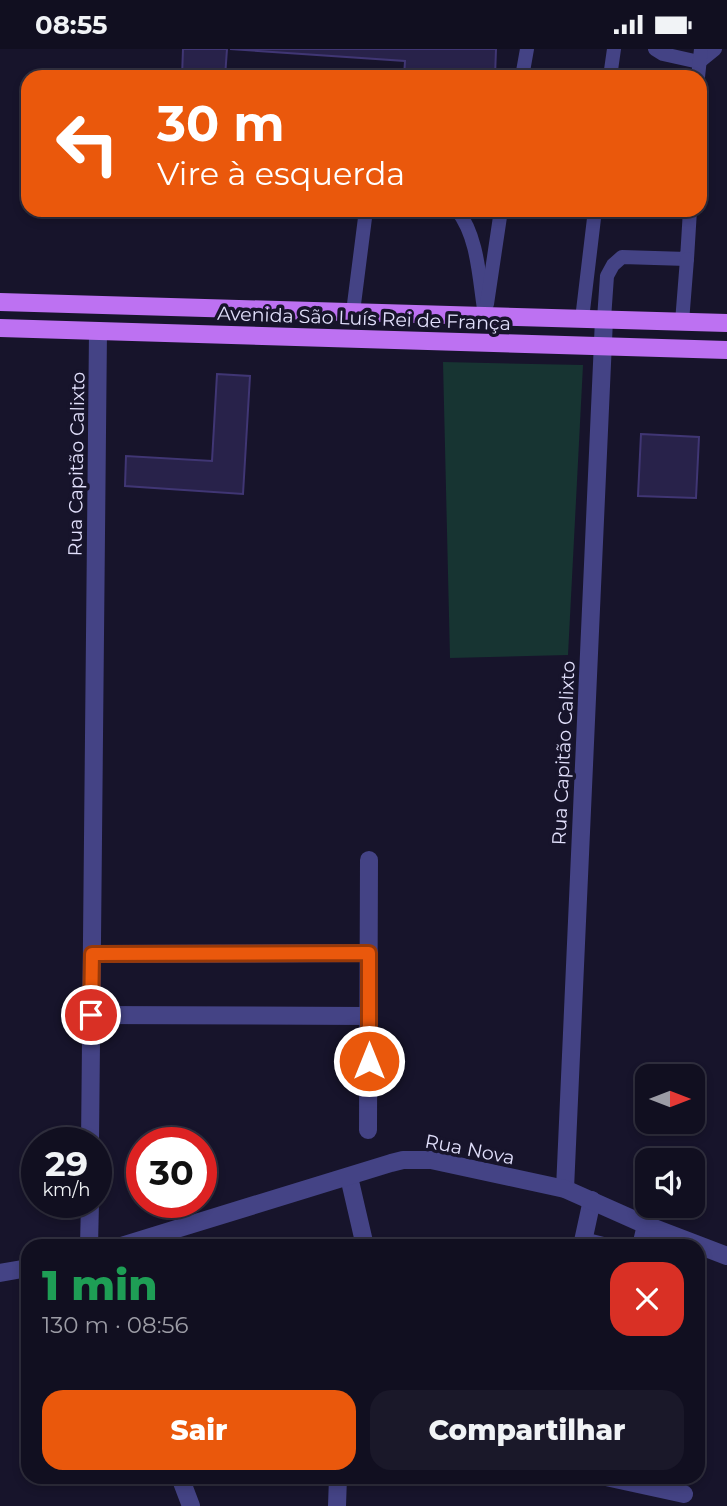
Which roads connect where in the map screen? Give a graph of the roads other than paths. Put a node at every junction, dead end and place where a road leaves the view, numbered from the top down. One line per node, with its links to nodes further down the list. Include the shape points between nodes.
1 (527, 49): 7 (lane)
2 (614, 49): 8 (lane)
3 (655, 49): 6 (lane)
4 (687, 49): 6 (lane)
5 (715, 49): 6 (lane)
6 (699, 63)
7 (524, 70)
8 (611, 70)
9 (365, 217): 16 (lane)
10 (462, 217): 17 (lane, via 472,241)
11 (501, 217): 17 (lane)
12 (594, 217): 18 (lane)
13 (690, 217): 14 (lane)
14 (687, 259): 19 (lane, via 622,257 607,276); 20 (lane)
15 (0, 302): 16 (main road, Avenida São Luís Rei de França)
16 (353, 312): 17 (main road, Avenida São Luís Rei de França)
17 (485, 315): 18 (main road, Avenida São Luís Rei de França)
18 (582, 319): 19 (main road, Avenida São Luís Rei de França)
19 (604, 319): 20 (main road, Avenida São Luís Rei de França); 24 (street, Rua Capitão Calixto)
20 (682, 322): 21 (main road, Avenida São Luís Rei de França)
21 (727, 323)
22 (0, 328): 23 (main road, Avenida São Luís Rei de França)
23 (98, 331): 24 (main road, Avenida São Luís Rei de França); 28 (street, Rua Capitão Calixto)
24 (603, 346): 25 (main road, Avenida São Luís Rei de França); 34 (street, Rua Capitão Calixto)
25 (727, 350)
26 (369, 860): 27 (street)
27 (369, 953): 28 (street); 30 (street)
28 (92, 954): 29 (street, Rua Capitão Calixto)
29 (91, 1015): 30 (street); 31 (street, Rua Capitão Calixto)
30 (369, 1016): 32 (street)
31 (90, 1127)
32 (368, 1130)
33 (349, 1177): 34 (street, Rua Nova, via 403,1160 431,1160); 39 (street, Rua Nova); 40 (street)
34 (565, 1189): 35 (street, Rua Nova)
35 (592, 1200): 37 (street, Rua Nova); 41 (street)
36 (90, 1218): 38 (street)
37 (646, 1225): 42 (street); 43 (street, Rua Nova)
38 (89, 1239)
39 (144, 1239)
40 (363, 1239)
41 (584, 1239)
42 (643, 1239)
43 (683, 1239)
44 (705, 1248): 45 (street, Rua Nova)
45 (727, 1256)
46 (21, 1269): 47 (street)
47 (0, 1273)
48 (183, 1484): 52 (street)
49 (338, 1484): 53 (street)
50 (638, 1484): 51 (street)
51 (684, 1494)
52 (191, 1506)
53 (337, 1506)

